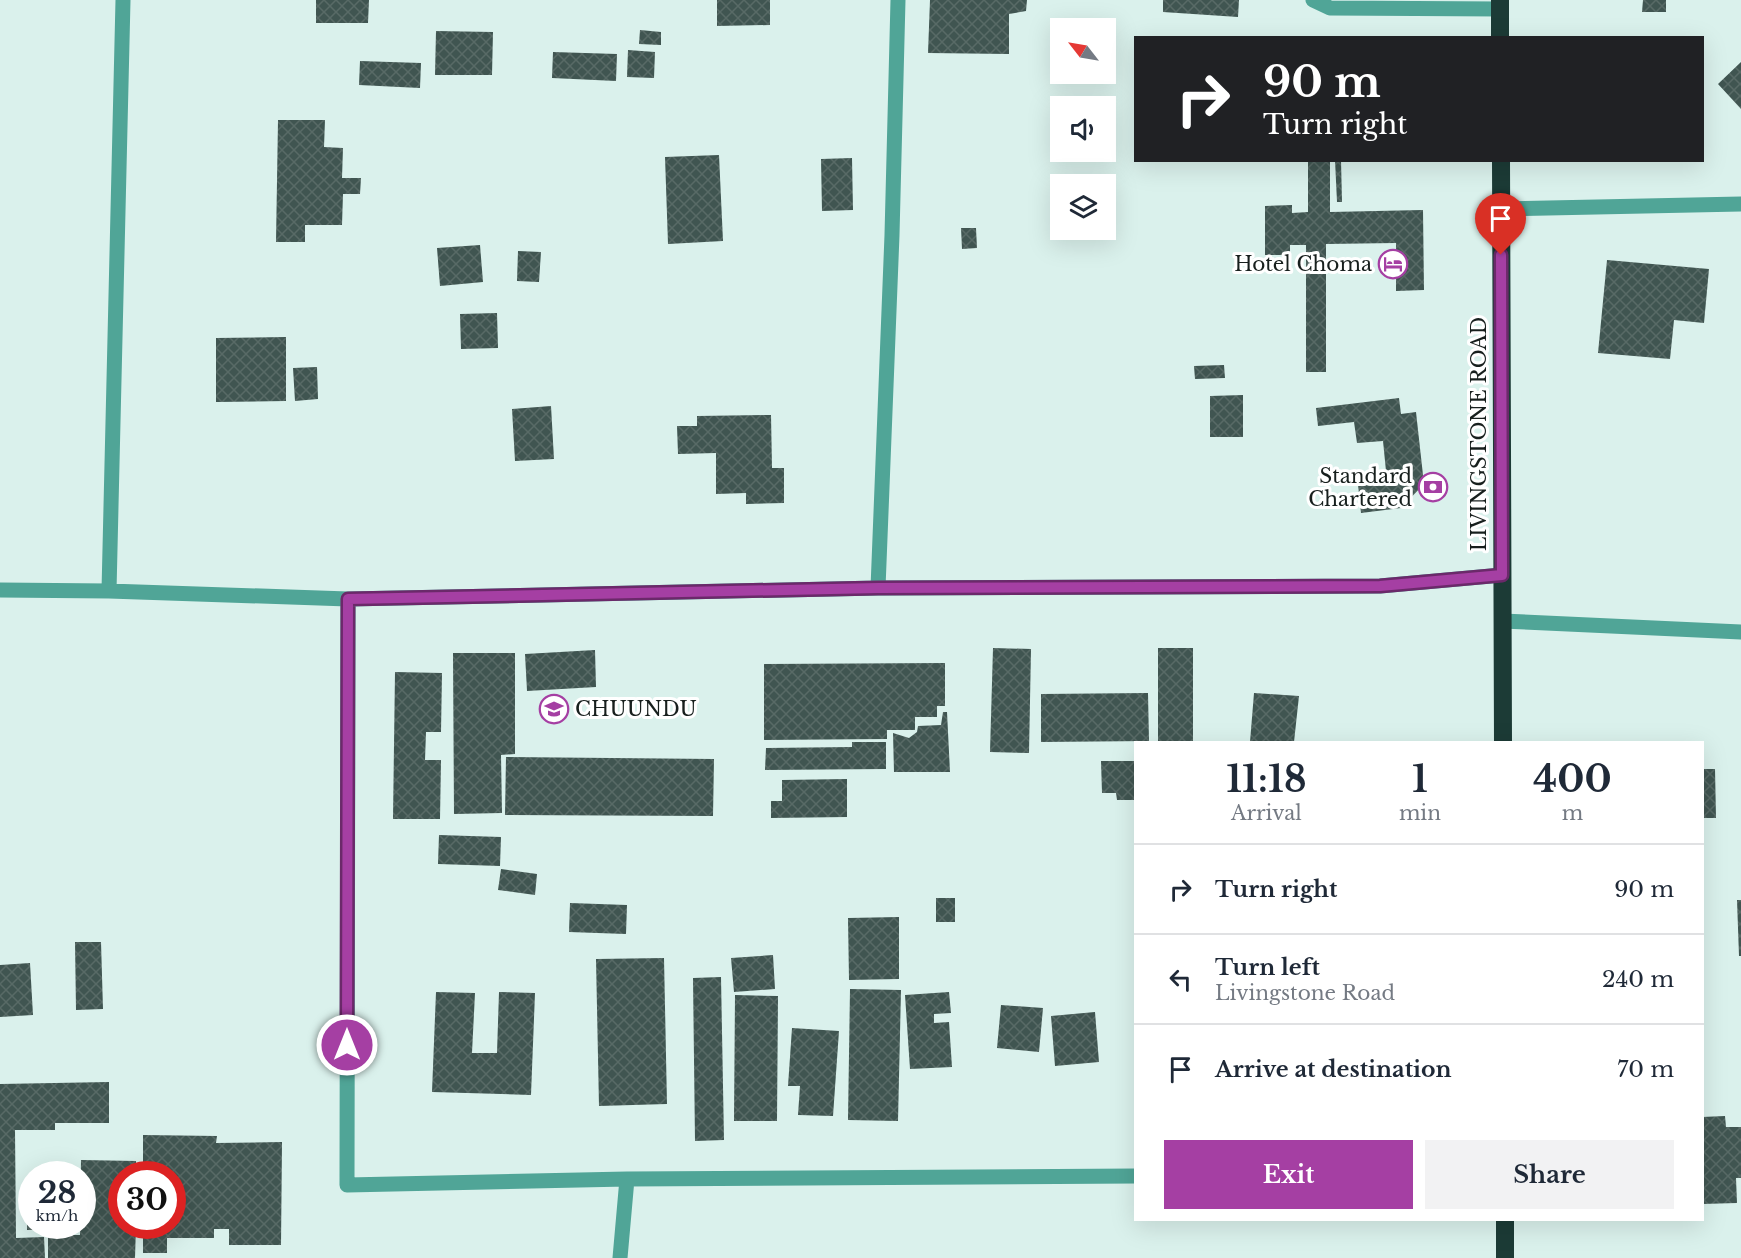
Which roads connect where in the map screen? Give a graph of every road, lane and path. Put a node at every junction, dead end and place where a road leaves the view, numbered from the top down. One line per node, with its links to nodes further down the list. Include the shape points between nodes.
1 (123, 0): 12 (street)
2 (898, 0): 10 (street)
3 (1313, 0): 4 (street, via 1330,8)
4 (1500, 5): 5 (highway)
5 (1500, 36)
6 (1501, 162): 8 (highway, LIVINGSTONE ROAD)
7 (1741, 204): 8 (street)
8 (1501, 209): 9 (highway, LIVINGSTONE ROAD)
9 (1502, 575): 10 (street, via 1380,586); 14 (highway, LIVINGSTONE ROAD)
10 (878, 588): 13 (street)
11 (0, 590): 12 (street)
12 (109, 591): 13 (street)
13 (348, 599): 18 (street, via 347,1185)
14 (1503, 621): 15 (street); 16 (highway, LIVINGSTONE ROAD)
15 (1741, 632)
16 (1503, 741)
17 (1134, 1176): 18 (street)
18 (627, 1179): 20 (street)
19 (1505, 1221): 21 (highway)
20 (620, 1258)
21 (1505, 1258)

